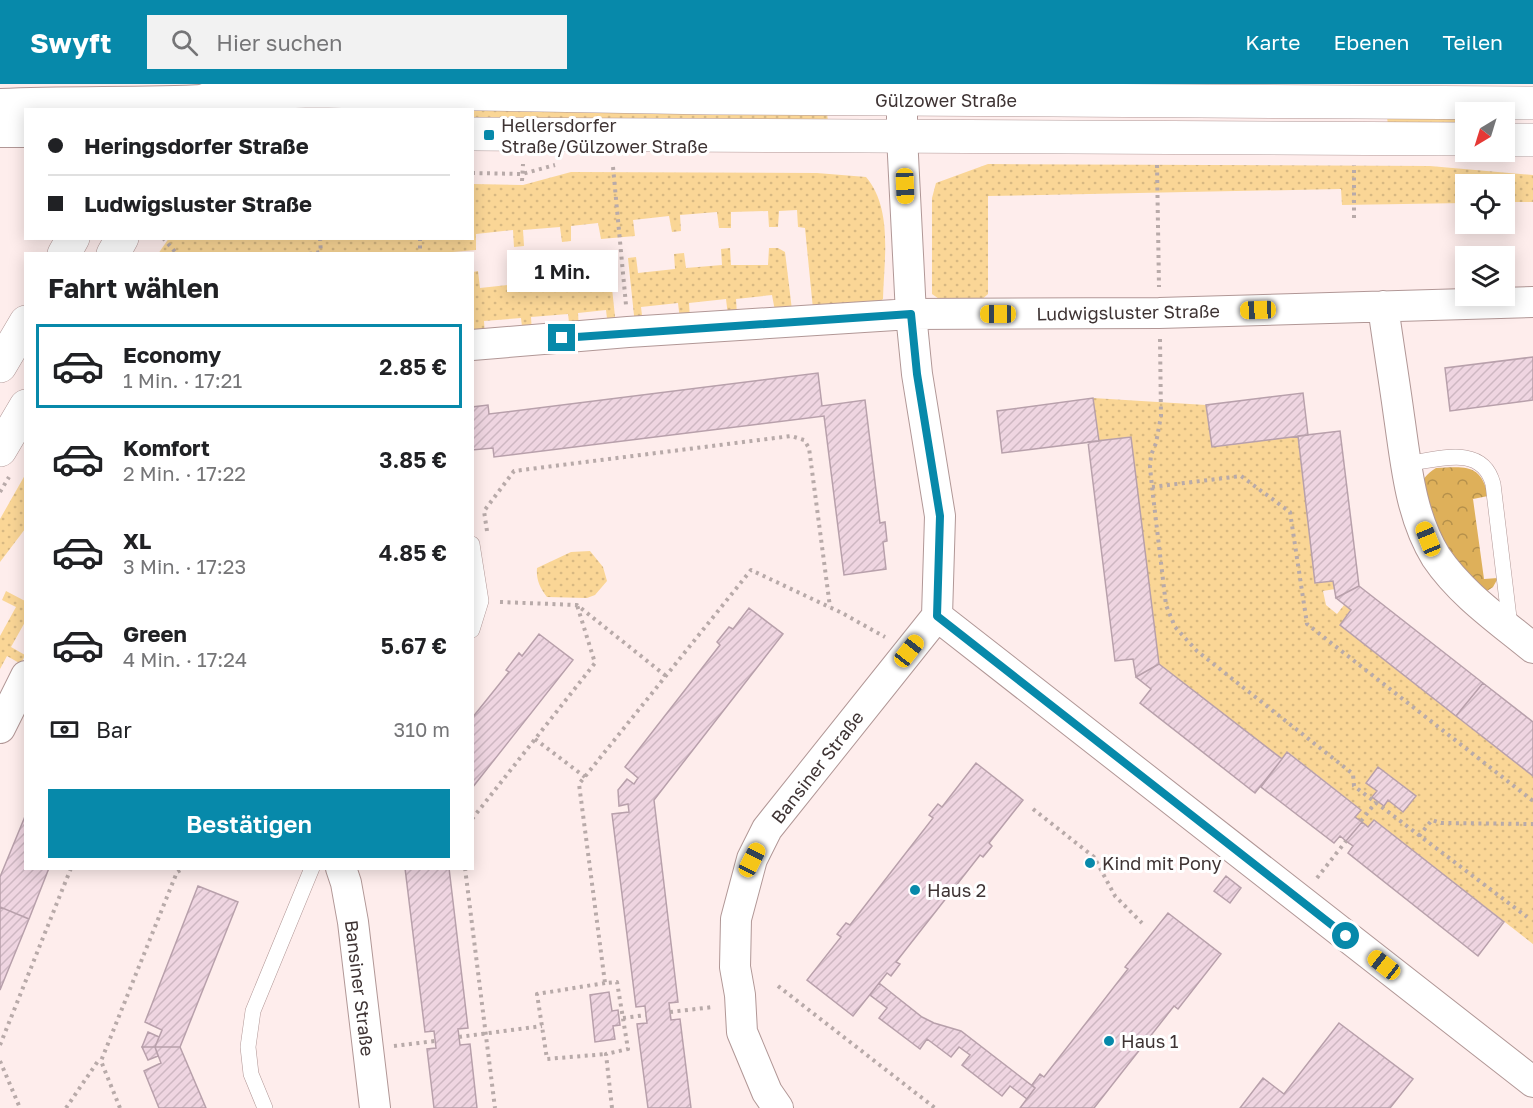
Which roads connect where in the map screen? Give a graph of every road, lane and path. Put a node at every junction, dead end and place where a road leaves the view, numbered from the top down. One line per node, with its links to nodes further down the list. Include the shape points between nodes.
1 (902, 100): 3 (main road, Gülzower Straße); 4 (main road, Gülzower Straße, via 315,91 228,93); 8 (street)
2 (0, 104): 4 (street, Gülzower Straße)
3 (1533, 104)
4 (201, 106)
5 (0, 132): 6 (street)
6 (24, 132)
7 (474, 134): 8 (main road, Gülzower Straße)
8 (902, 136): 9 (main road, Gülzower Straße); 26 (street)
9 (1455, 139)
10 (1515, 140): 11 (main road)
11 (1533, 140)
12 (1158, 158): 25 (path)
13 (1354, 158): 20 (path)
14 (523, 164): 18 (path)
15 (560, 164): 18 (path)
16 (613, 167): 28 (path)
17 (474, 173): 18 (path)
18 (522, 174): 19 (path)
19 (522, 181)
20 (1354, 218)
21 (166, 240): 22 (path)
22 (175, 252)
23 (1533, 302): 24 (street, Ludwigsluster Straße)
24 (1383, 306): 25 (street, Ludwigsluster Straße); 33 (street)
25 (1159, 313): 26 (street, Ludwigsluster Straße); 34 (path, via 1161,416 1151,455)
26 (911, 314): 28 (street, Ludwigsluster Straße); 40 (street, via 940,516)
27 (24, 325): 30 (main road)
28 (628, 332): 29 (street, Ludwigsluster Straße)
29 (474, 345)
30 (0, 366)
31 (24, 409): 32 (main road)
32 (0, 450)
33 (1406, 464): 41 (street, via 1414,507 1435,555 1463,588); 41 (lane, via 1465,456 1481,462 1490,472)
34 (1152, 487): 49 (path, via 1241,476 1290,512 1307,624); 50 (path, via 1166,605 1175,627 1197,651 1353,774 1354,786)
35 (488, 534): 38 (path, via 484,511 514,471 791,436 804,440 810,448)
36 (474, 570): 39 (lane)
37 (577, 605): 39 (path); 44 (path); 47 (path, via 595,663)
38 (830, 608): 43 (path); 44 (path, via 751,570)
39 (477, 609)
40 (937, 616): 43 (street, Bansiner Straße); 80 (street)
41 (1510, 629): 42 (street)
42 (1533, 648)
43 (909, 651): 67 (street, Bansiner Straße, via 767,829 752,860 736,919 735,967)
44 (666, 676): 48 (path)
45 (24, 680): 46 (street)
46 (0, 728)
47 (535, 740): 48 (path); 52 (path)
48 (585, 777): 65 (path, via 579,784)
49 (1533, 801)
50 (1376, 802): 53 (path); 55 (path)
51 (1033, 809): 64 (path, via 1094,857 1115,896)
52 (474, 816)
53 (1361, 821)
54 (1533, 824): 55 (path, via 1432,820)
55 (1419, 836): 63 (path)
56 (1346, 841): 62 (path)
57 (70, 870): 75 (path)
58 (178, 870): 79 (path)
59 (311, 870): 84 (lane, via 253,1011 248,1047 251,1074)
60 (342, 870): 76 (street, Bansiner Straße, via 353,922)
61 (465, 870): 72 (path)
62 (1317, 879)
63 (1527, 917)
64 (1142, 923)
65 (605, 983): 70 (path, via 617,982); 71 (path, via 537,994)
66 (778, 986): 89 (path)
67 (741, 1004): 68 (path); 88 (street, Bansiner Straße, via 742,1032 767,1092)
68 (670, 1012)
69 (646, 1015): 70 (path)
70 (623, 1018): 77 (path, via 628,1049)
71 (542, 1026): 72 (path); 77 (path, via 547,1059)
72 (486, 1034): 73 (path); 86 (path)
73 (459, 1037)
74 (435, 1041): 76 (path)
75 (0, 1045)
76 (368, 1050): 85 (street, Bansiner Straße)
77 (606, 1054): 87 (path)
78 (0, 1061): 81 (path)
79 (101, 1061): 82 (path, via 98,1060); 83 (path)
80 (1533, 1082)
81 (20, 1108)
82 (66, 1108)
83 (120, 1108)
84 (265, 1108)
85 (375, 1108)
86 (495, 1108)
87 (612, 1108)
88 (778, 1108)
89 (934, 1108)

